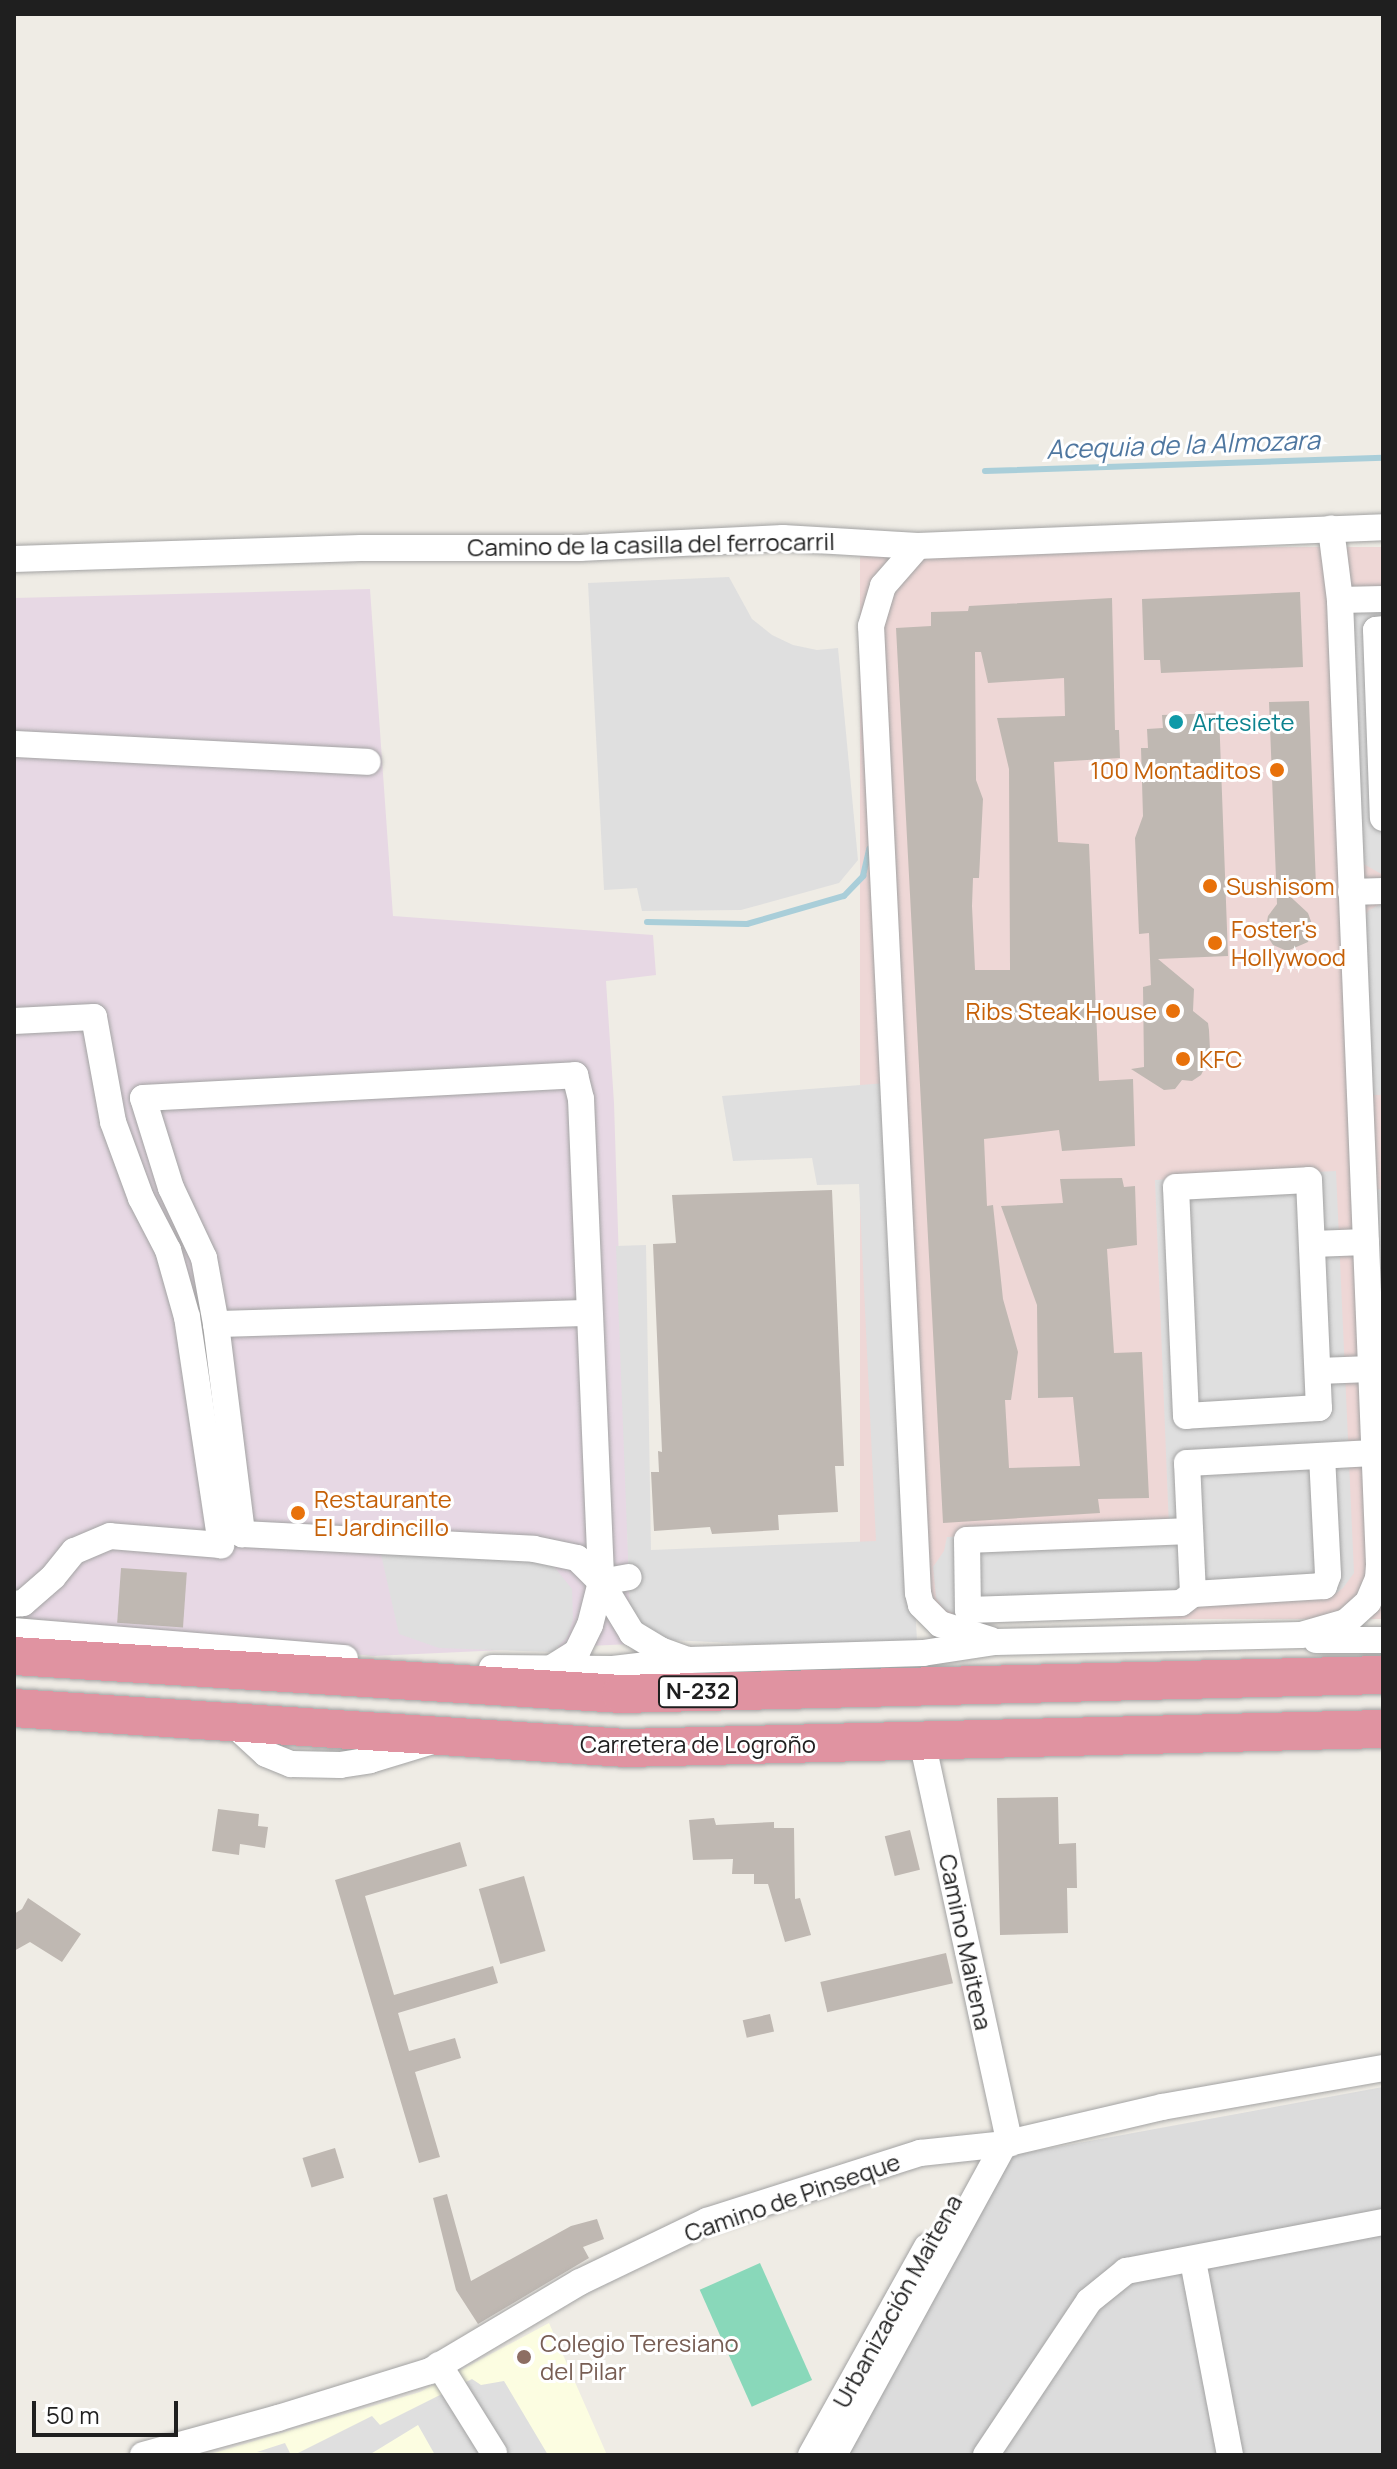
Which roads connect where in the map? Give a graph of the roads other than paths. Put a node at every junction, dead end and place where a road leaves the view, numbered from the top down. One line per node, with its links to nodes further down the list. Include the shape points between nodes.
1 (1383, 527): 2 (street, Camino de la casilla del ferrocarril)
2 (1331, 529): 3 (street, Camino de la casilla del ferrocarril); 6 (street)
3 (918, 546): 4 (street, Camino de la casilla del ferrocarril, via 783,538 580,548 361,548); 34 (street, via 883,586 871,626 918,1593 921,1605 940,1624)
4 (14, 559)
5 (1383, 599): 6 (street)
6 (1340, 600): 10 (street)
7 (1383, 629): 9 (street, via 1376,630)
8 (14, 744): 11 (street)
9 (1382, 757): 10 (street); 12 (street)
10 (1346, 758): 14 (street)
11 (368, 762)
12 (1383, 818)
13 (1383, 891): 14 (street)
14 (1351, 892): 16 (street)
15 (14, 1021): 30 (street, via 94,1017 113,1122 141,1198 168,1250 187,1317 221,1545 110,1536 74,1551 53,1577 23,1603)
16 (1372, 1098): 17 (street)
17 (1373, 1185): 18 (street)
18 (1366, 1242): 19 (street); 23 (street)
19 (1313, 1244): 22 (street); 22 (street, via 1309,1180 1176,1187 1186,1416 1319,1408)
20 (588, 1313): 21 (street); 21 (street, via 581,1099 575,1075 143,1098 171,1188 204,1258); 28 (street)
21 (216, 1324): 28 (street, via 242,1534 534,1549 577,1558)
22 (1318, 1371): 23 (street)
23 (1376, 1386): 24 (street)
24 (1374, 1453): 25 (street); 32 (street, via 1379,1564 1374,1590 1346,1622)
25 (1322, 1456): 26 (street, via 1187,1463); 29 (street, via 1328,1575 1324,1586)
26 (1190, 1531): 29 (street); 29 (street, via 967,1540 968,1610 1181,1603)
27 (628, 1570): 28 (street)
28 (601, 1572): 36 (street, via 632,1633); 37 (street, via 590,1625 577,1652)
29 (1193, 1594)
30 (14, 1604)
31 (14, 1631): 37 (street)
32 (1301, 1635): 33 (street, via 1324,1642); 34 (street)
33 (1383, 1640)
34 (995, 1642): 36 (street, via 923,1653)
35 (14, 1656): 40 (highway, Carretera de Logroño / N-232, via 621,1694)
36 (689, 1660): 38 (street)
37 (550, 1669): 38 (street)
38 (613, 1669): 40 (highway, via 1010,1663 1112,1667)
39 (1383, 1675): 40 (highway, Carretera de Logroño / N-232)
40 (1160, 1681)
41 (14, 1708): 43 (highway, Carretera de Logroño / N-232, via 626,1748)
42 (1383, 1729): 43 (highway, Carretera de Logroño / N-232)
43 (922, 1741): 45 (street, Camino Maitena)
44 (1383, 2068): 45 (street, Camino de Pinseque, via 1162,2107)
45 (999, 2145): 48 (street, Camino de Pinseque, via 920,2153 707,2221 580,2282); 51 (street, Urbanización Maitena); 52 (street)
46 (1383, 2222): 47 (street)
47 (1193, 2261): 53 (street, via 1126,2271 1089,2301); 54 (street)
48 (439, 2365): 49 (street); 50 (street, Camino de Pinseque)
49 (494, 2453)
50 (143, 2455)
51 (811, 2455)
52 (834, 2455)
53 (986, 2455)
54 (1230, 2455)

